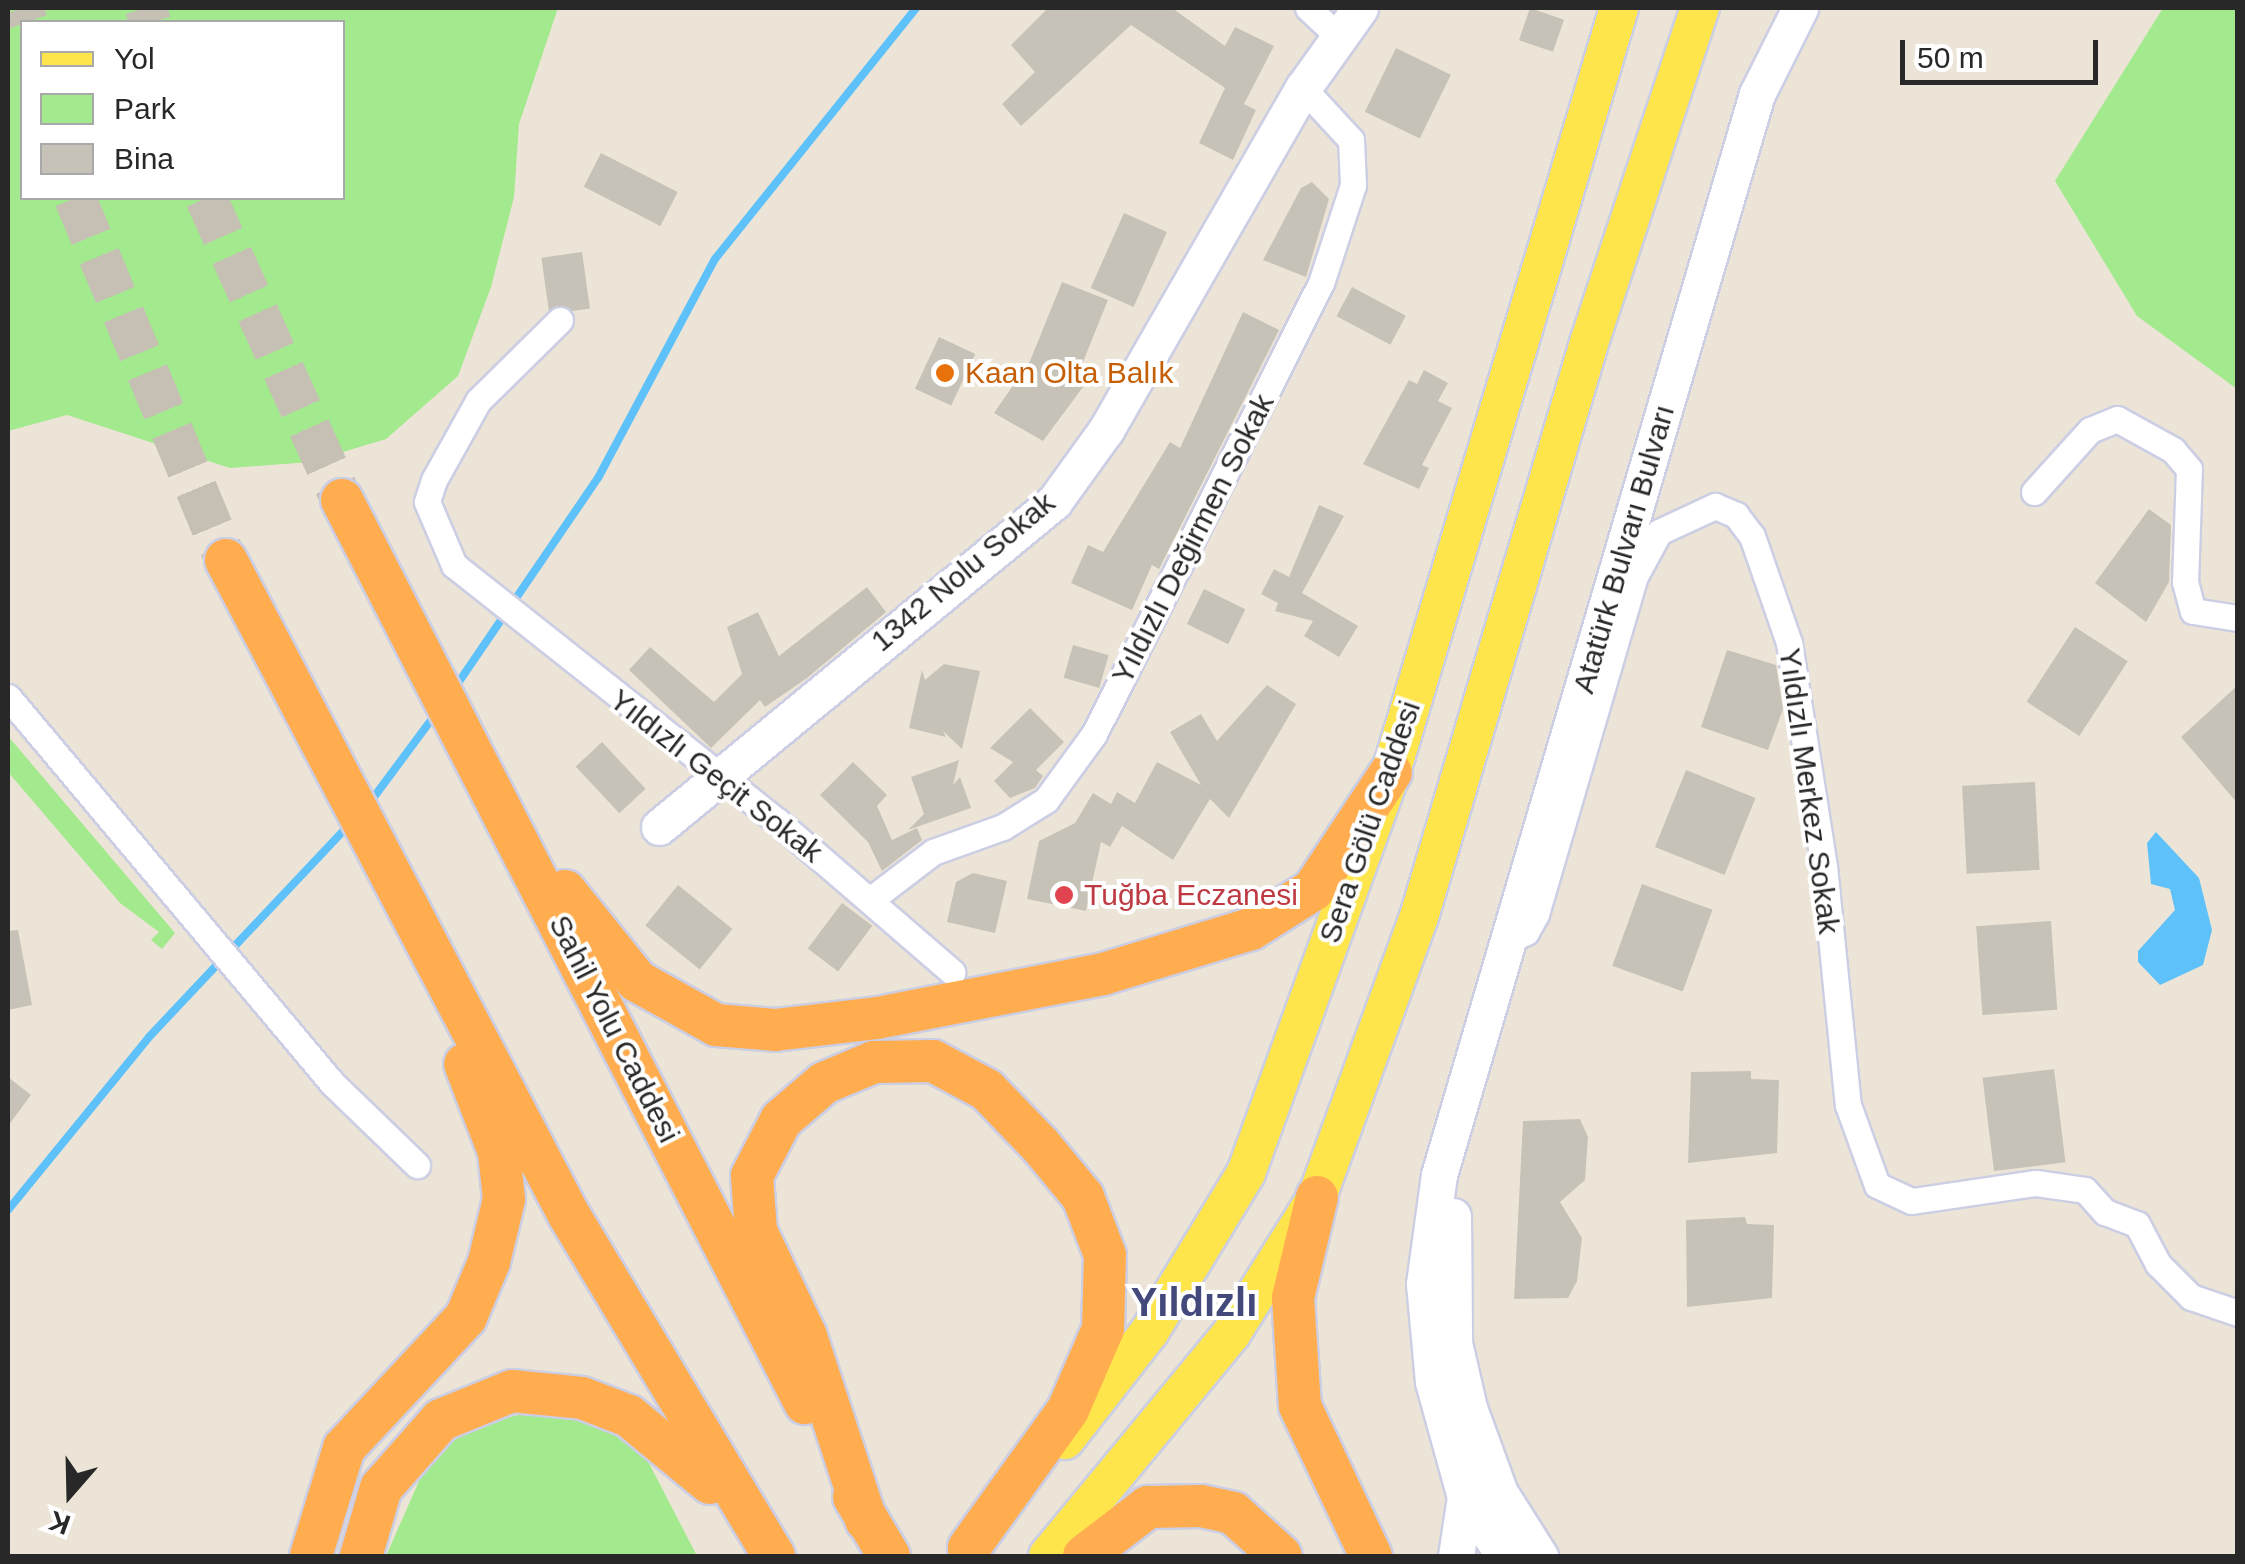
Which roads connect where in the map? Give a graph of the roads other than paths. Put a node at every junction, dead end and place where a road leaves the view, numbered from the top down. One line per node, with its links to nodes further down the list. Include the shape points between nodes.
1 (1308, 8): 6 (street)
2 (1360, 8): 6 (street, 1342 Nolu Sokak)
3 (1620, 8): 14 (main road, Sera Gölü Caddesi)
4 (1700, 8): 24 (main road, via 1589,343 1419,917)
5 (1800, 8): 20 (street, Atatürk Bulvarı Bulvarı, via 1757,94)
6 (1340, 37): 7 (street, 1342 Nolu Sokak)
7 (1302, 88): 15 (street, 1342 Nolu Sokak, via 1106,430 1054,502); 18 (street, Yıldızlı Değirmen Sokak, via 1351,140 1353,185 1332,251 1246,442 1167,580 1094,734 1046,800 1003,827 933,852)
8 (560, 320): 15 (street, Yıldızlı Geçit Sokak, via 478,401 430,491 434,522 475,587)
9 (2034, 492): 12 (street, via 2090,430 2117,419 2173,450 2189,469 2185,582 2193,612)
10 (342, 500): 16 (highway, Sahil Yolu Caddesi)
11 (226, 560): 19 (highway)
12 (2238, 618)
13 (8, 698): 23 (street, via 333,1084)
14 (1391, 772): 16 (highway, via 1313,890 1250,929 1103,974 776,1030 716,1025 637,981); 29 (main road, Sera Gölü Caddesi, via 1246,1173 1150,1331)
15 (716, 777): 17 (street, 1342 Nolu Sokak); 18 (street, Yıldızlı Geçit Sokak)
16 (491, 790): 28 (highway, Sahil Yolu Caddesi)
17 (659, 827)
18 (870, 900): 21 (street, Yıldızlı Geçit Sokak)
19 (422, 930): 27 (highway, via 569,1215); 30 (highway, via 499,1152 504,1199 466,1317 344,1448)
20 (1506, 940): 22 (street, Atatürk Bulvarı Bulvarı); 25 (street, Yıldızlı Merkez Sokak, via 1526,932 1536,914 1635,576 1658,532 1715,506 1736,515 1752,536 1788,643 1824,866 1848,1104 1878,1185 1912,1200 2036,1183 2085,1190 2105,1212 2136,1224 2158,1264 2191,1297)
21 (952, 972)
22 (1459, 1096): 26 (street, Atatürk Bulvarı Bulvarı, via 1424,1284 1433,1382); 40 (street, Atatürk Bulvarı Bulvarı, via 1454,1343 1500,1493)
23 (417, 1165)
24 (1317, 1197): 34 (main road, via 1232,1334); 37 (highway, via 1292,1298 1300,1406)
25 (2238, 1312)
26 (1465, 1497): 38 (street); 39 (street, Atatürk Bulvarı Bulvarı)
27 (748, 1518): 31 (highway, via 629,1416 582,1398 512,1392 441,1420 380,1488); 32 (highway)
28 (866, 1520): 29 (highway, via 806,1336 756,1231 752,1176 782,1120 824,1083 874,1062 933,1060 987,1090 1042,1146 1083,1197 1105,1254 1102,1329 1068,1410); 33 (highway, Sahil Yolu Caddesi)
29 (965, 1552)
30 (311, 1556)
31 (362, 1556)
32 (774, 1556)
33 (889, 1556)
34 (1048, 1556)
35 (1084, 1556): 36 (highway, via 1148,1507 1201,1506 1233,1513)
36 (1281, 1556)
37 (1371, 1556)
38 (1456, 1556)
39 (1504, 1556)
40 (1540, 1556)

